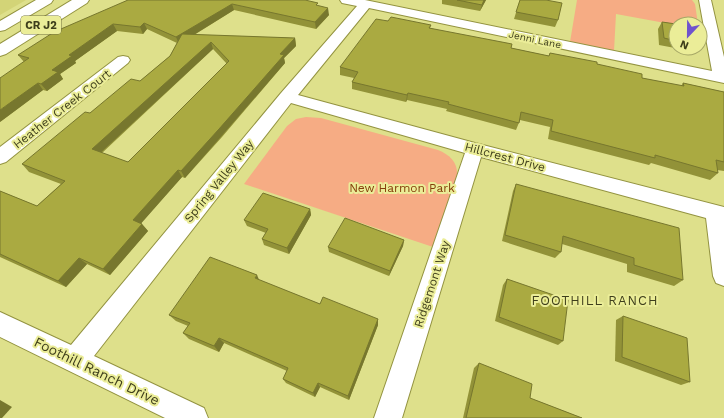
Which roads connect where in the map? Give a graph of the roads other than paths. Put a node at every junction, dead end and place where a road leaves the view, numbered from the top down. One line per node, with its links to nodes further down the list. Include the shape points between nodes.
1 (46, 0): 6 (main road, CR J2)
2 (82, 0): 7 (main road, CR J2)
3 (346, 0): 5 (street, Jenni Lane)
4 (705, 0): 9 (street)
5 (366, 4): 9 (street, Jenni Lane); 10 (street, Spring Valley Way)
6 (0, 27)
7 (0, 51)
8 (123, 60): 12 (street, Heather Creek Court)
9 (722, 78)
10 (287, 97): 11 (street, Hillcrest Drive); 16 (street, Spring Valley Way)
11 (475, 149): 13 (street, Hillcrest Drive); 18 (street, Ridgemont Way)
12 (0, 157)
13 (720, 214): 14 (street)
14 (724, 276)
15 (0, 324): 16 (street, Foothill Ranch Drive)
16 (75, 360): 17 (street, Foothill Ranch Drive)
17 (194, 418)
18 (388, 418)

